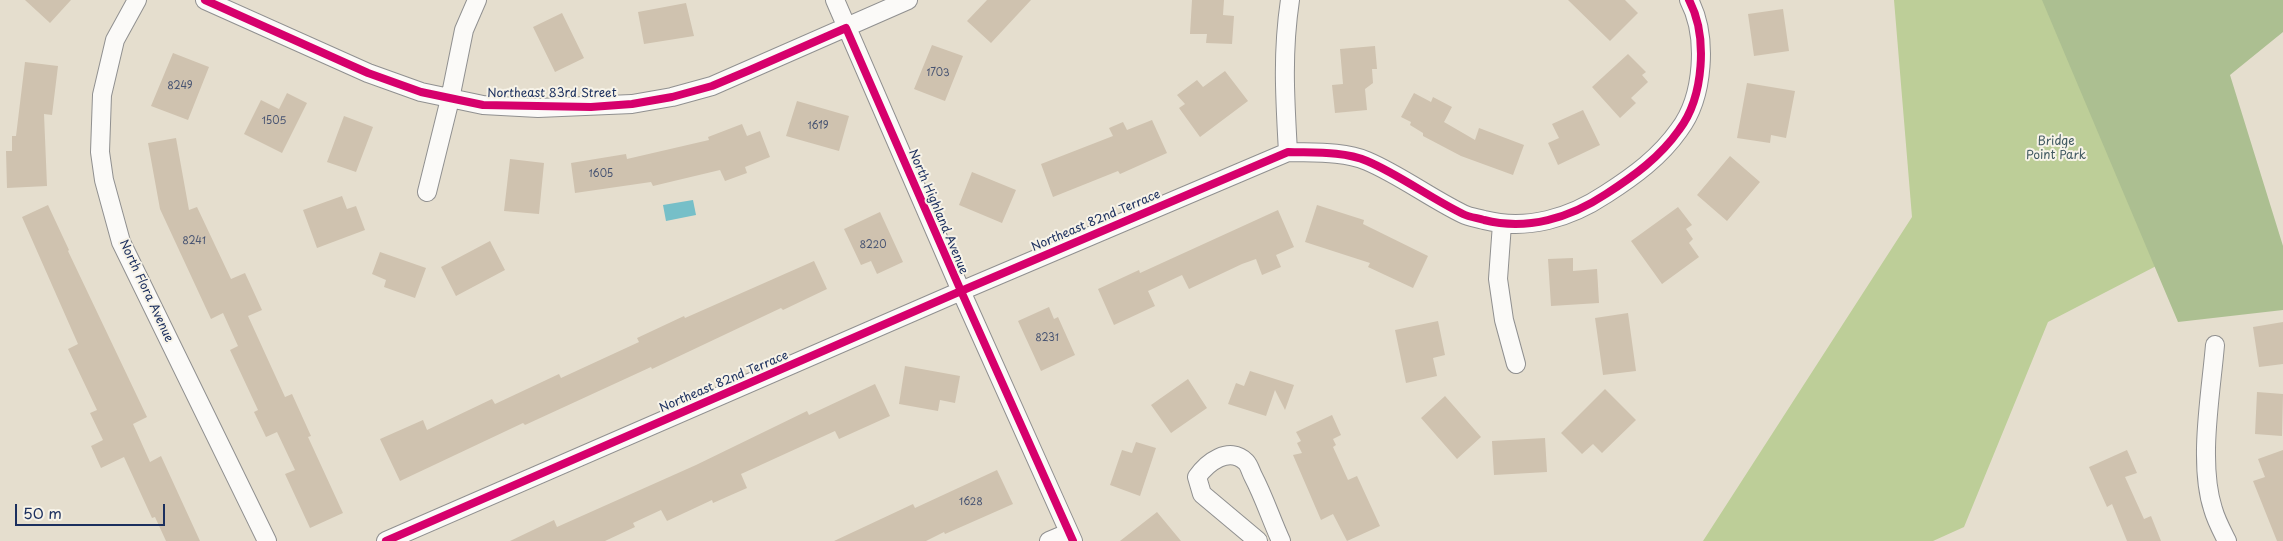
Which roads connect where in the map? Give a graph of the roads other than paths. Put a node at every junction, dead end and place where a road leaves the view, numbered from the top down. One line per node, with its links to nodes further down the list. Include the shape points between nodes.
1 (137, 0): 17 (street, North Flora Avenue, via 115,40 102,95 100,152 104,180 121,242)
2 (205, 0): 9 (street, Northeast 83rd Street, via 368,73)
3 (477, 0): 9 (street, via 464,30)
4 (834, 0): 8 (street, North Highland Avenue)
5 (908, 0): 8 (street, Northeast 83rd Street)
6 (1290, 0): 10 (street, via 1284,35 1283,72)
7 (1689, 0): 12 (street, Northeast 82nd Terrace, via 1700,38 1701,69 1695,98 1684,123 1666,149 1587,207 1564,217 1530,224)
8 (846, 28): 9 (street, Northeast 83rd Street, via 735,77 672,97 582,108 483,106); 13 (street, North Highland Avenue)
9 (450, 99): 11 (street)
10 (1288, 152): 12 (street, Northeast 82nd Terrace, via 1327,153 1366,160 1464,215); 13 (street, Northeast 82nd Terrace)
11 (427, 192)
12 (1502, 224): 15 (street, via 1498,279 1504,320)
13 (961, 291): 16 (street, North Highland Avenue); 18 (street, Northeast 82nd Terrace)
14 (2215, 345): 22 (street, via 2206,456 2207,482 2213,509)
15 (1516, 364)
16 (1070, 537): 19 (street)
17 (267, 541)
18 (386, 541)
19 (1049, 541)
20 (1258, 541): 21 (street, via 1202,494 1196,477 1208,462 1234,456 1246,462)
21 (1281, 541)
22 (2227, 541)

